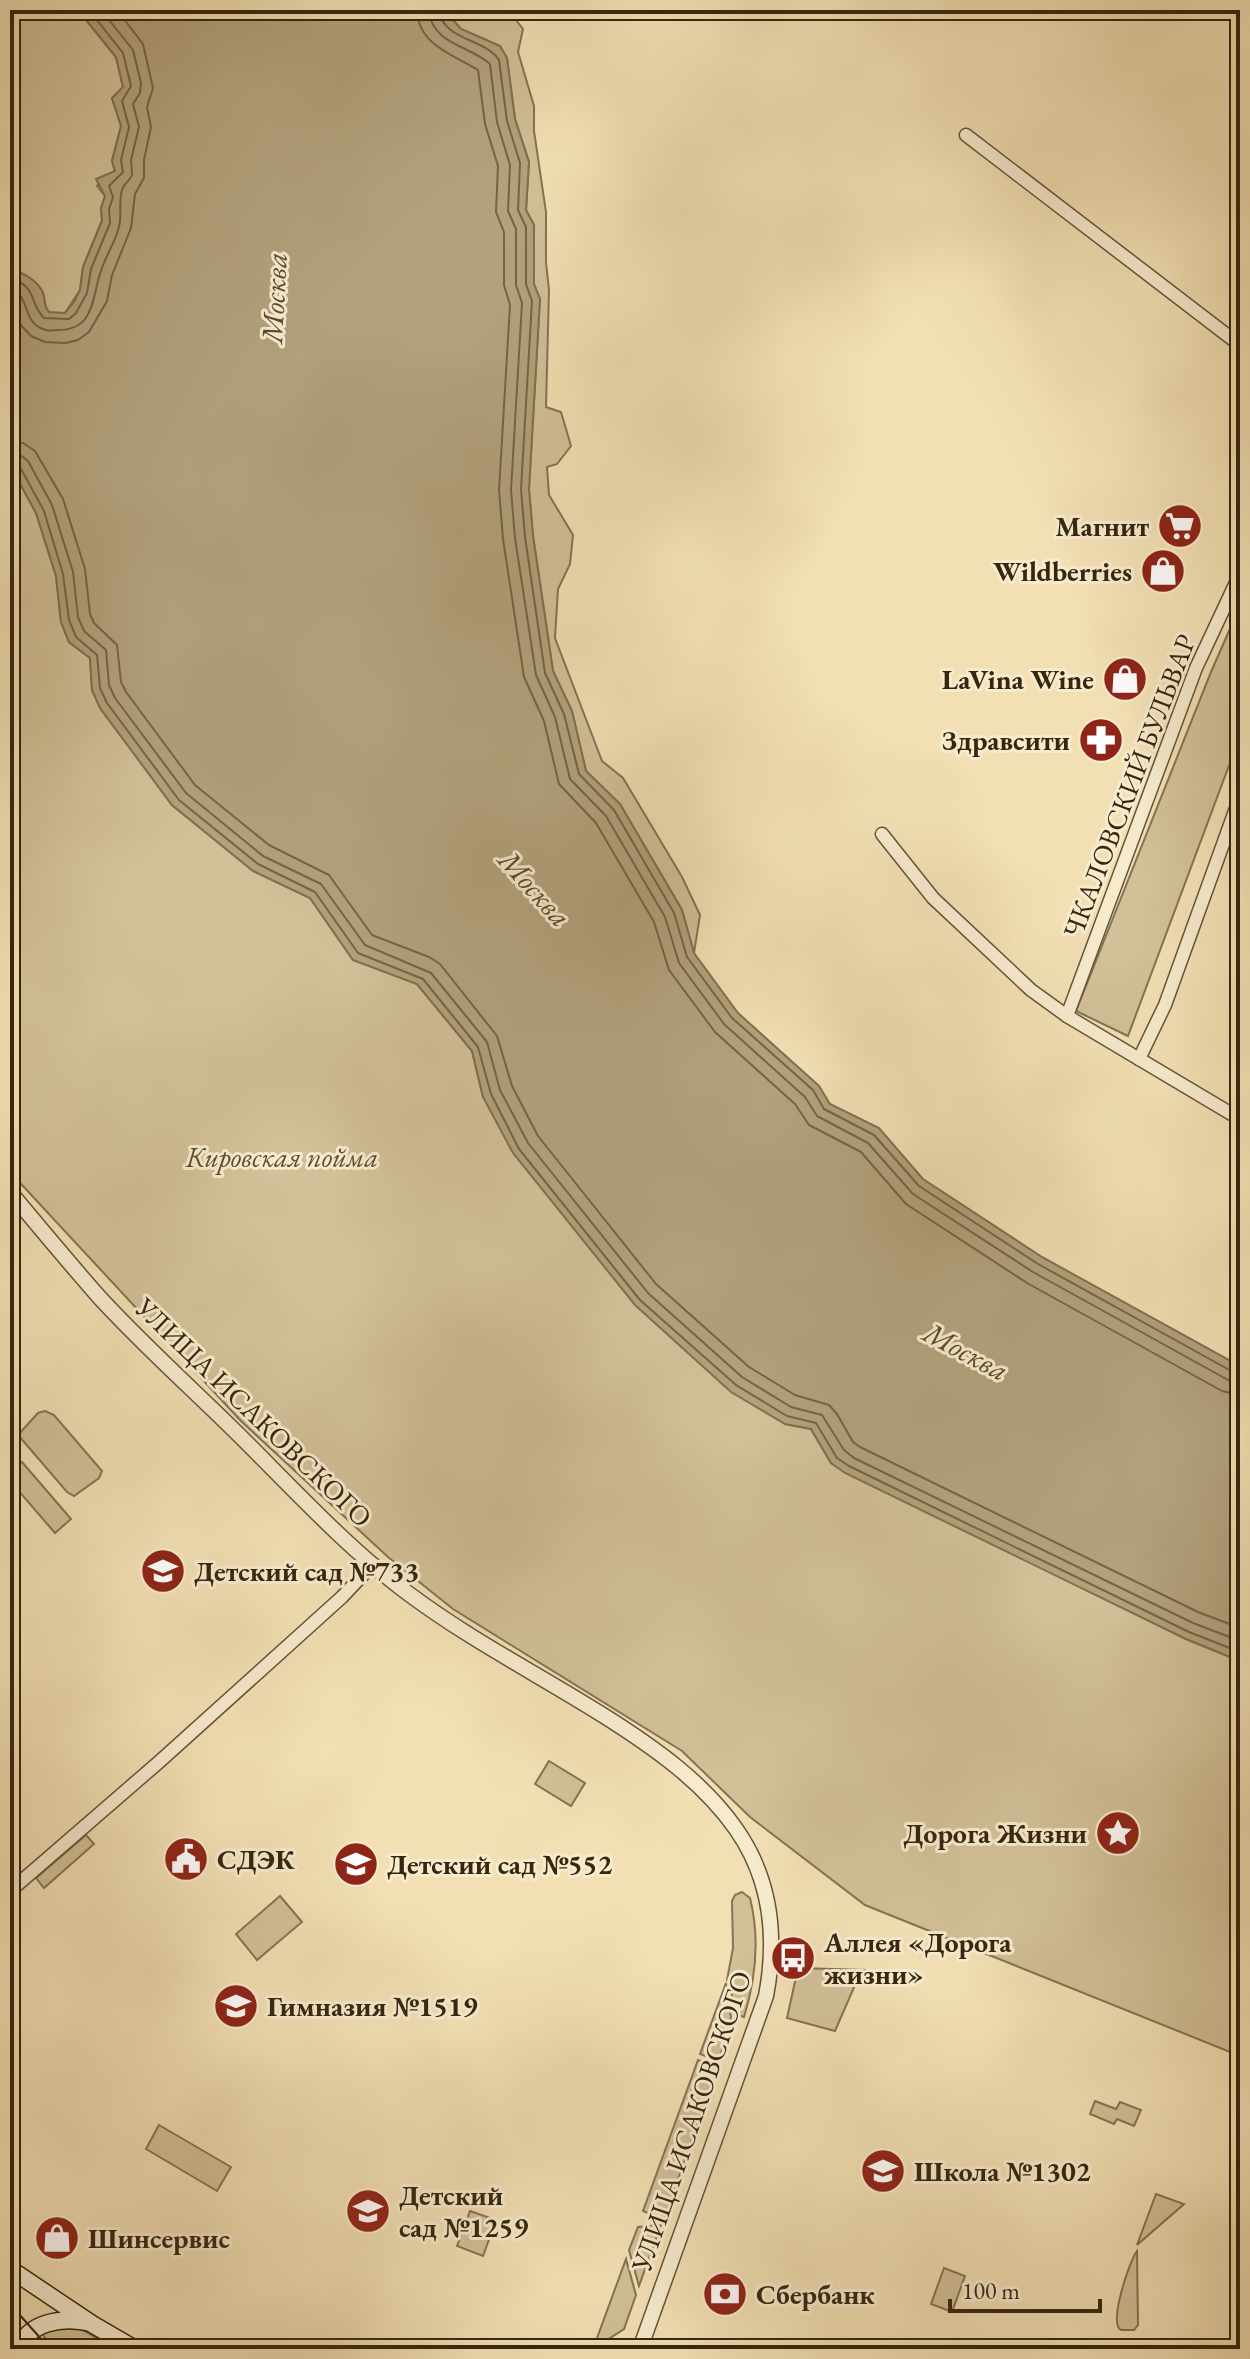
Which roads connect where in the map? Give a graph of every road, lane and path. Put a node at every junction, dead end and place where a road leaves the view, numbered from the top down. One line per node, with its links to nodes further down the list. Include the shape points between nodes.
1 (966, 135): 2 (street)
2 (1240, 345)
3 (1240, 574): 6 (street, ЧКАЛОВСКИЙ БУЛЬВАР, via 1196,668)
4 (1240, 797): 7 (street, via 1165,1005)
5 (882, 834): 6 (street, via 933,898 1031,990)
6 (1067, 1016): 7 (street)
7 (1139, 1059): 8 (street)
8 (1240, 1119)
9 (10, 1192): 10 (street, УЛИЦА ИСАКОВСКОГО, via 102,1300)
10 (373, 1564): 11 (street); 16 (street, УЛИЦА ИСАКОВСКОГО, via 421,1603 634,1735 676,1767 736,1828 762,1882 772,1944 763,2006)
11 (10, 1891)
12 (10, 2269): 13 (main road)
13 (92, 2324): 14 (main road, via 50,2323 30,2332); 15 (main road)
14 (19, 2349)
15 (135, 2349)
16 (640, 2349)

